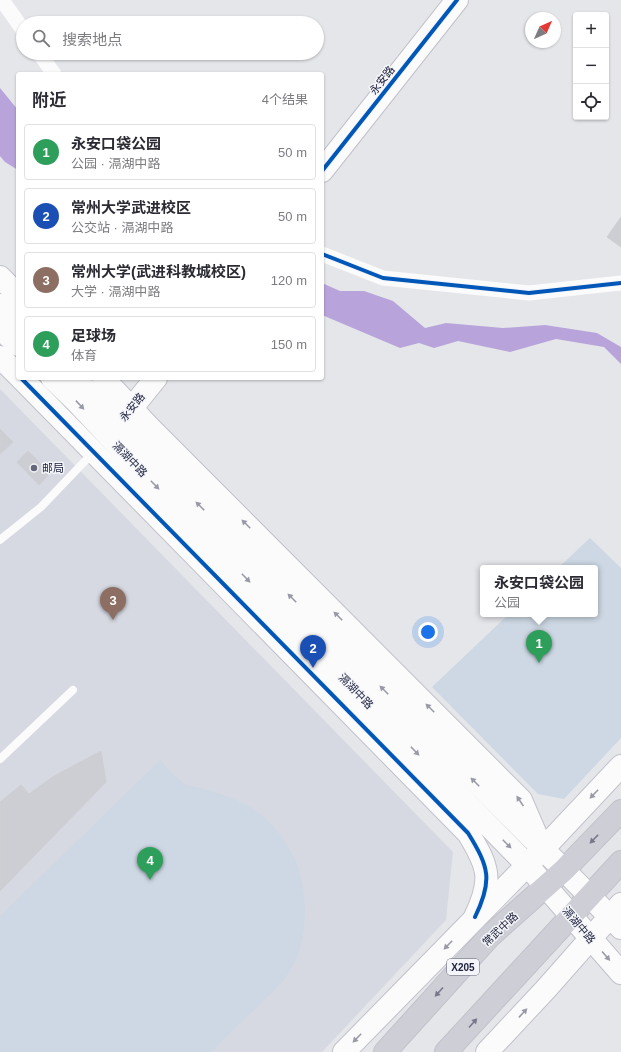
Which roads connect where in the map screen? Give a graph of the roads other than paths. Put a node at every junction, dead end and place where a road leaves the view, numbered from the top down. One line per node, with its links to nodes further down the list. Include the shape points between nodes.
1 (2, 0): 3 (street)
2 (457, 0): 6 (main road, 永安路)
3 (16, 20)
4 (44, 60): 5 (street)
5 (53, 72)
6 (324, 168)
7 (324, 255): 9 (street, via 383,278 529,292)
8 (0, 277): 10 (main road)
9 (621, 283)
10 (16, 293)
11 (0, 305): 12 (main road)
12 (16, 321)
13 (0, 328): 14 (main road)
14 (16, 343)
15 (0, 357): 16 (main road)
16 (16, 373)
17 (24, 380): 22 (main road)
18 (54, 380): 22 (main road, 滆湖中路, one-way to 22)
19 (75, 380): 22 (main road, 滆湖中路)
20 (103, 380): 22 (main road)
21 (154, 380): 22 (main road, 永安路)
22 (110, 436): 23 (lane, via 41,508); 24 (main road, 滆湖中路, one-way to 24); 25 (main road); 30 (main road, 滆湖中路, one-way to 22)
23 (0, 540)
24 (264, 596): 25 (main road); 32 (main road, 滆湖中路, one-way to 32)
25 (283, 644): 38 (main road, via 468,833 486,865 484,898)
26 (73, 690): 27 (lane)
27 (0, 759)
28 (621, 766): 30 (main road, one-way to 30)
29 (621, 812): 33 (main road, 常武中路 / X205, one-way to 33)
30 (543, 849): 32 (main road); 33 (main road, 滆湖中路)
31 (621, 862): 35 (main road)
32 (527, 865): 34 (main road, 滆湖中路); 38 (main road)
33 (564, 870): 34 (main road, 常武中路 / X205); 35 (main road, 滆湖中路)
34 (546, 886): 36 (main road, 滆湖中路); 42 (main road, 常武中路 / X205, one-way to 42, via 490,936)
35 (590, 896): 36 (main road); 37 (main road, 滆湖中路)
36 (572, 916): 39 (main road, 滆湖中路); 43 (main road, one-way to 36)
37 (617, 916): 39 (main road)
38 (475, 917): 41 (main road, one-way to 41)
39 (590, 938): 40 (main road, 滆湖中路, one-way to 40); 44 (main road, one-way to 39)
40 (621, 973)
41 (344, 1052)
42 (384, 1052)
43 (446, 1052)
44 (487, 1052)

